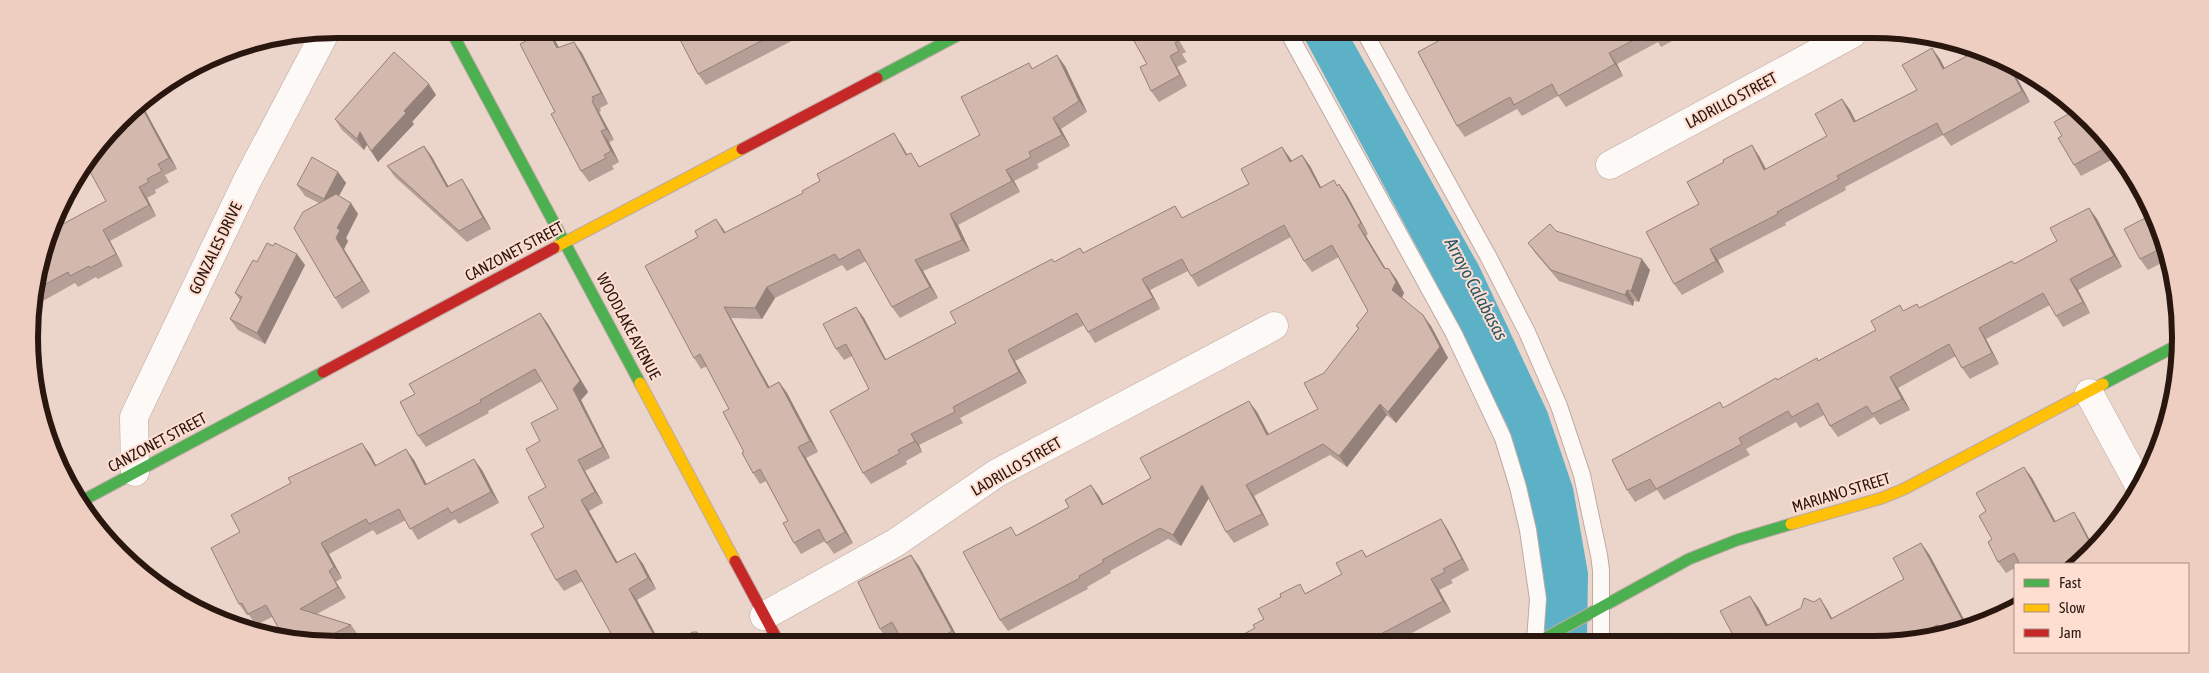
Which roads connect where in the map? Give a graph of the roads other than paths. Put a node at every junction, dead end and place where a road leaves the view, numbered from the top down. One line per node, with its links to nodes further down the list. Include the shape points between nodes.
1 (322, 38): 12 (street, GONZALES DRIVE, via 247,182 134,417)
2 (455, 38): 8 (street, WOODLAKE AVENUE)
3 (953, 38): 8 (street, CANZONET STREET)
4 (1291, 38): 18 (lane, via 1454,334 1503,438 1528,530 1538,599)
5 (1368, 38): 15 (lane, via 1488,256 1527,332 1559,406 1586,493 1601,570)
6 (1845, 38): 7 (street, LADRILLO STREET)
7 (1610, 165)
8 (565, 242): 12 (street, CANZONET STREET); 16 (street, WOODLAKE AVENUE)
9 (1274, 326): 16 (street, LADRILLO STREET, via 997,473 895,543)
10 (2171, 348): 11 (street, MARIANO STREET)
11 (2089, 393): 13 (street); 15 (street, MARIANO STREET, via 1904,489 1737,540 1689,559)
12 (135, 472): 14 (street, CANZONET STREET)
13 (2135, 479)
14 (86, 499)
15 (1602, 607): 19 (street, MARIANO STREET); 20 (lane)
16 (764, 616): 17 (street, WOODLAKE AVENUE)
17 (775, 636)
18 (1535, 636)
19 (1549, 636)
20 (1601, 636)

